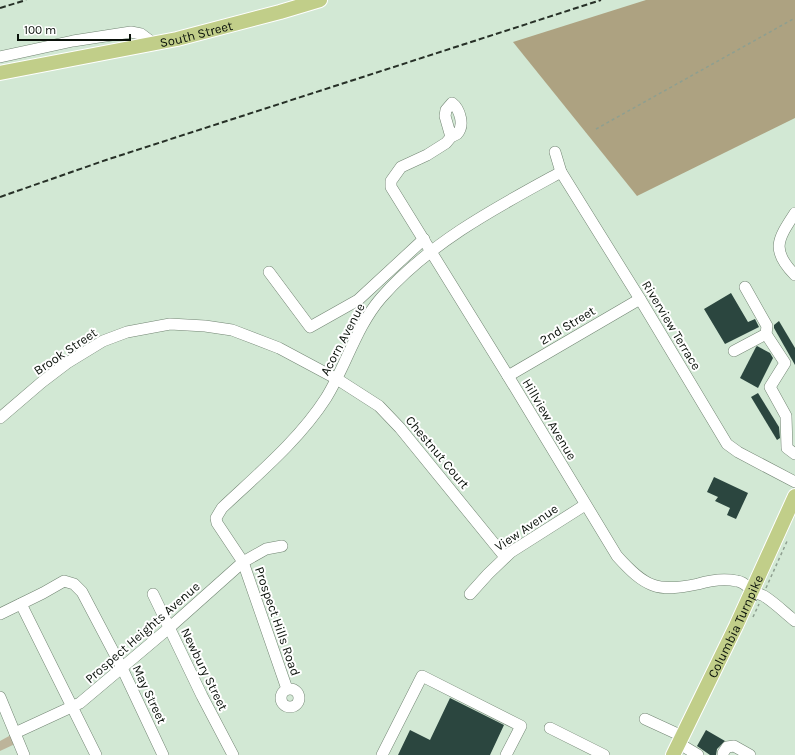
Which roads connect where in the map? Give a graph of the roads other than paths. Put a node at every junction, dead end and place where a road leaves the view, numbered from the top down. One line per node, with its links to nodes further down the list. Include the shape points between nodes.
1 (320, 0): 2 (main road, South Street, via 177,39)
2 (153, 43): 3 (street, via 141,34 131,32 73,41); 4 (main road, South Street)
3 (0, 57)
4 (0, 73)
5 (451, 137): 9 (street, Hillview Avenue, via 427,155 401,167 390,184)
6 (555, 152): 7 (street, Riverview Terrace)
7 (562, 172): 10 (street, Acorn Avenue, via 497,208); 14 (street, Riverview Terrace)
8 (795, 213): 12 (street, via 782,233 778,248 785,265)
9 (424, 238): 10 (street, Hillview Avenue); 11 (street, via 358,300 310,327)
10 (431, 251): 17 (street, Hillview Avenue); 18 (street, Acorn Avenue, via 381,299 366,320)
11 (269, 272)
12 (795, 275)
13 (745, 287): 15 (street, via 767,326)
14 (640, 299): 17 (street, 2nd Street); 22 (street, Riverview Terrace, via 726,444)
15 (766, 334): 16 (street); 19 (street, via 785,363 770,387)
16 (734, 351)
17 (508, 376): 24 (street, Hillview Avenue)
18 (337, 379): 20 (street, Brook Street, via 279,348 232,330 170,324 127,332 103,341 67,363); 27 (street, Chestnut Court, via 385,411); 28 (street, Acorn Avenue, via 311,418 280,453 222,508 216,518)
19 (790, 417): 21 (street, via 787,448)
20 (0, 418)
21 (795, 454)
22 (795, 482)
23 (795, 496): 25 (main road, Columbia Turnpike)
24 (585, 505): 27 (street, View Avenue); 29 (street, Hillview Avenue, via 617,556 634,575 646,583 662,588 675,588 724,579 746,584)
25 (792, 511): 29 (main road, Columbia Turnpike)
26 (282, 546): 28 (street, Prospect Heights Avenue, via 266,549)
27 (505, 557): 31 (street, View Avenue)
28 (243, 562): 35 (street, Prospect Heights Avenue); 37 (street, Prospect Hills Road)
29 (752, 591): 34 (street, Hillview Avenue, via 763,596); 43 (main road, Columbia Turnpike)
30 (153, 594): 35 (street, Newbury Street)
31 (470, 594)
32 (21, 604): 33 (street); 36 (street, May Street, via 64,581 74,584 82,592); 39 (street)
33 (0, 614)
34 (795, 621)
35 (169, 628): 36 (street, Prospect Heights Avenue); 47 (street, Newbury Street)
36 (122, 668): 39 (street, Prospect Heights Avenue); 46 (street, May Street)
37 (287, 689)
38 (0, 697): 42 (street)
39 (72, 707): 42 (street, Prospect Heights Avenue); 45 (street)
40 (645, 719): 43 (street)
41 (550, 728): 50 (street)
42 (15, 733): 44 (street)
43 (678, 745): 51 (street)
44 (24, 755)
45 (96, 755)
46 (163, 755)
47 (233, 755)
48 (382, 755): 49 (street, via 422,676 521,726)
49 (506, 755)
50 (604, 755)
51 (698, 755)
52 (723, 755): 53 (street, via 727,747 734,746)
53 (750, 755)

